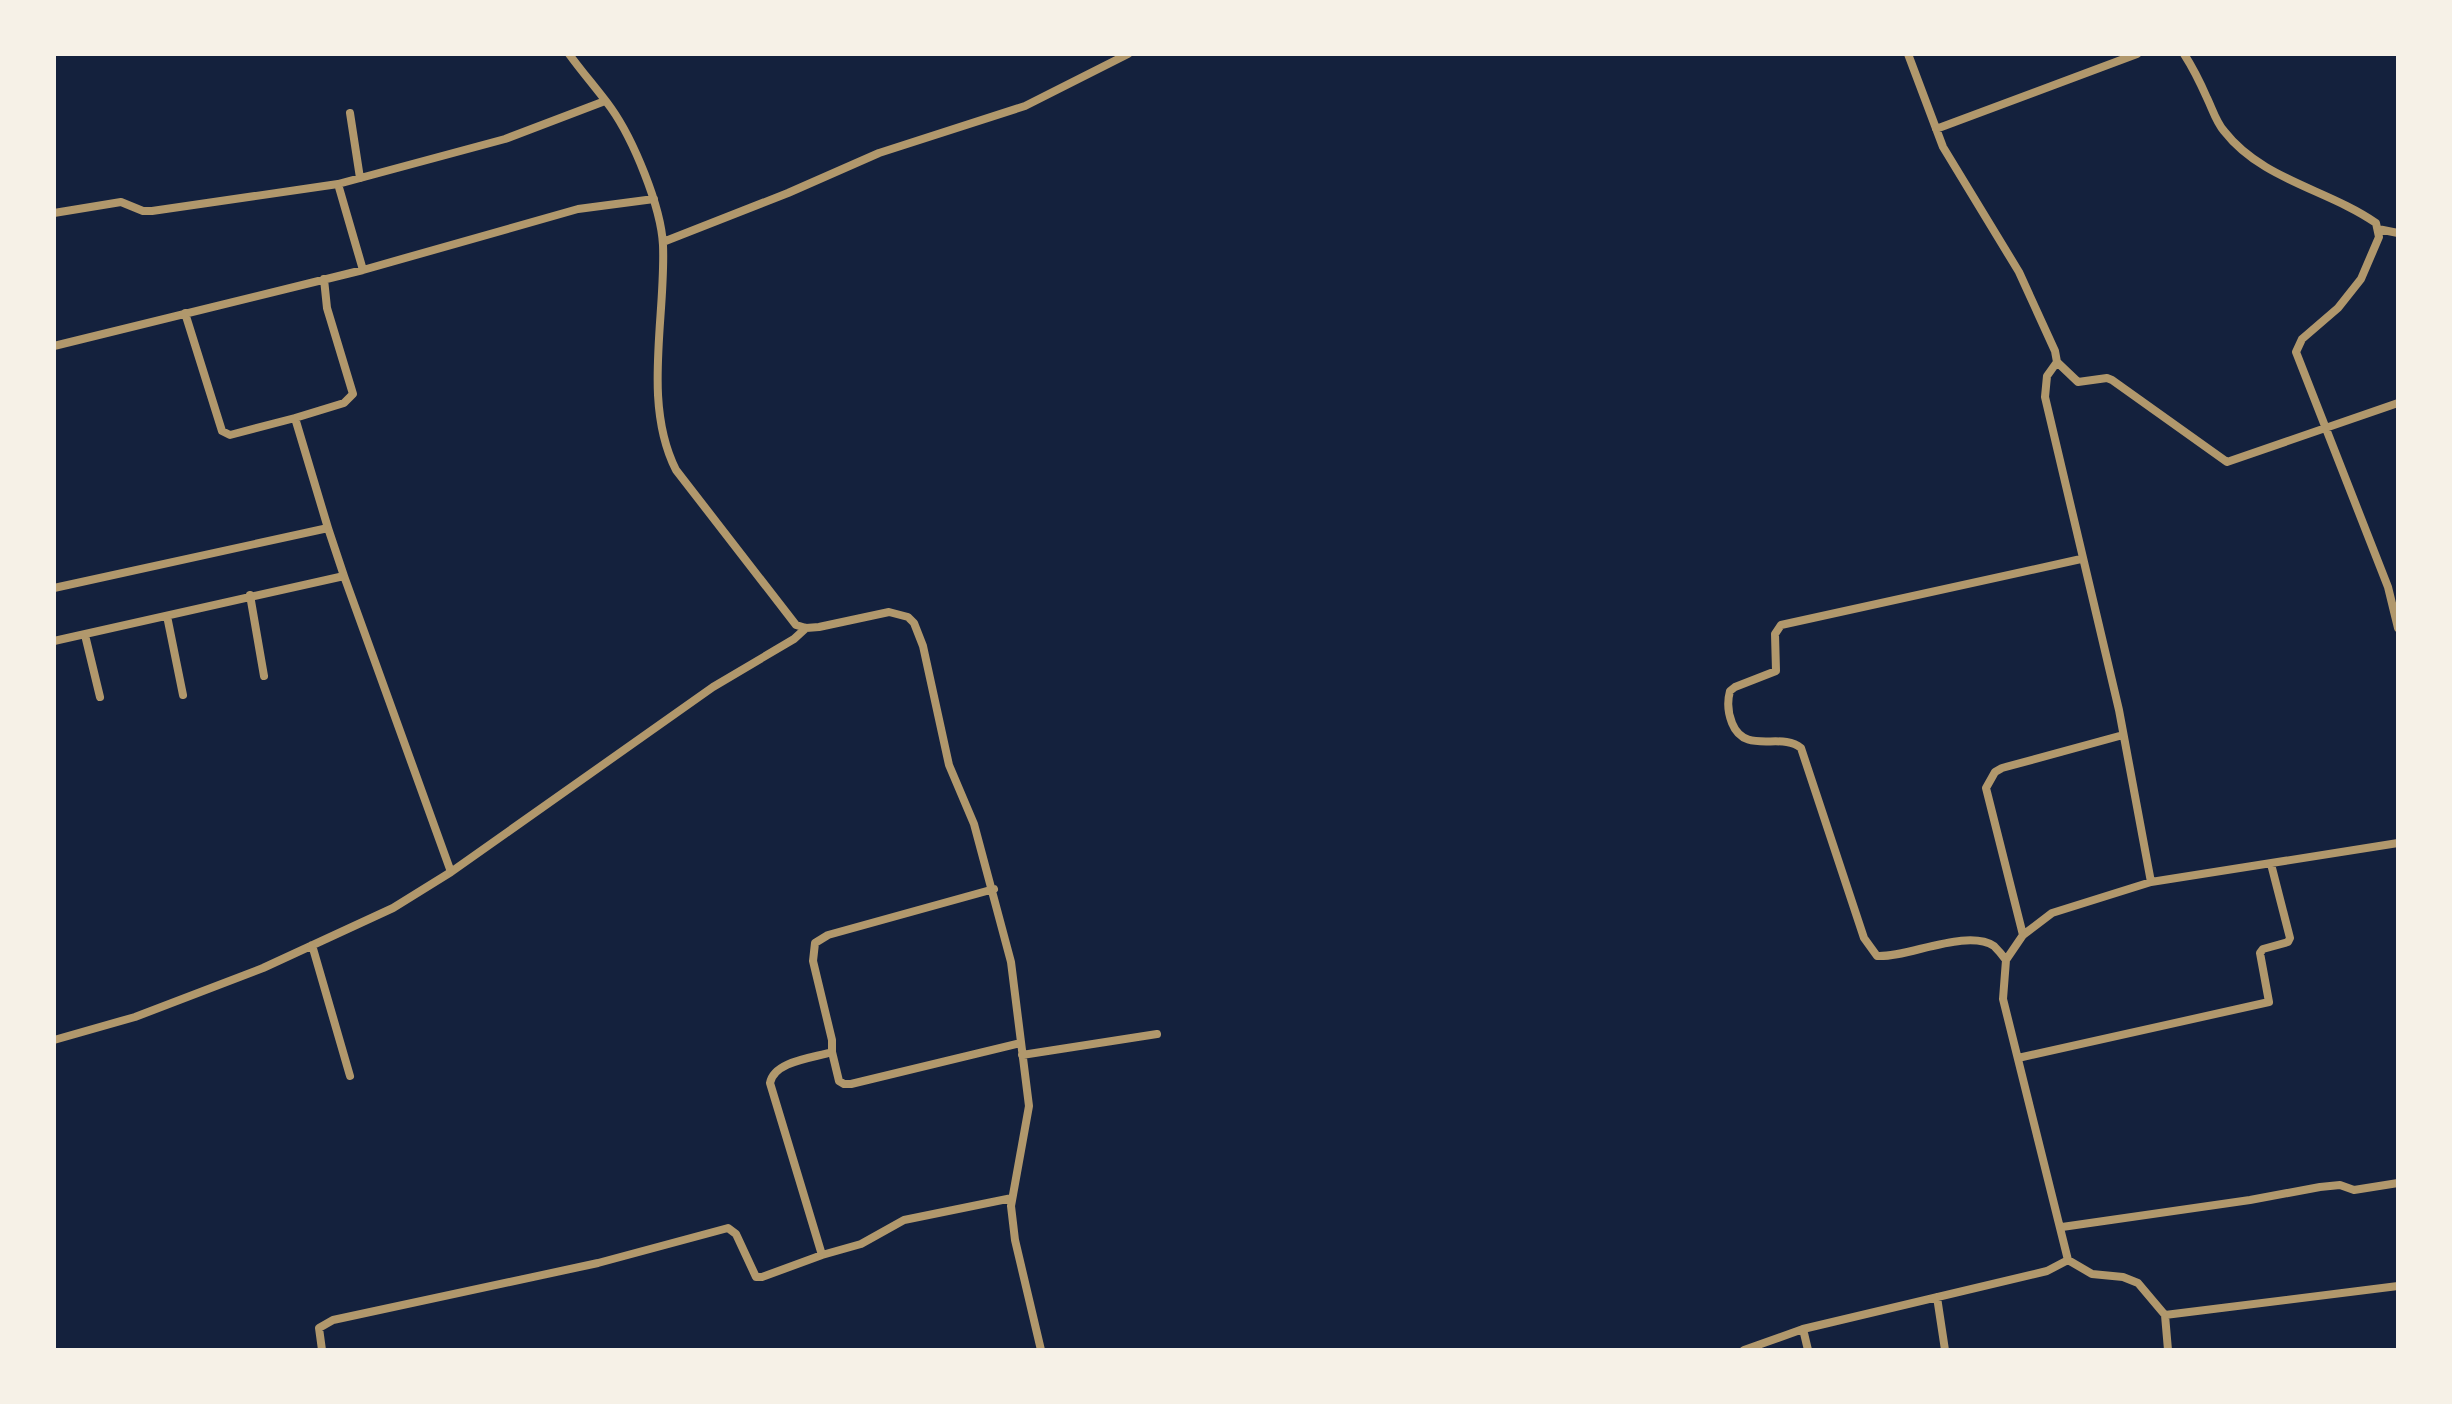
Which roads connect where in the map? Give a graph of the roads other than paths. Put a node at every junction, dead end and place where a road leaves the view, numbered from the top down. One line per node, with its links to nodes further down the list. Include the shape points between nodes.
1 (569, 54): 6 (street)
2 (1128, 54): 15 (street, via 1025,106 879,153)
3 (1908, 54): 8 (street)
4 (2137, 54): 8 (street)
5 (2184, 54): 13 (street, via 2222,129 2243,151 2292,182 2361,213)
6 (605, 101): 9 (street, via 505,139); 11 (street)
7 (350, 113): 9 (street)
8 (1936, 129): 20 (street, via 2019,272)
9 (360, 178): 10 (street)
10 (338, 184): 12 (street, via 152,211 121,202); 16 (street)
11 (654, 199): 15 (street); 16 (street, via 578,209)
12 (54, 213)
13 (2378, 229): 14 (street); 23 (street, via 2361,279 2302,339 2296,352)
14 (2398, 233)
15 (663, 242): 30 (street, via 659,403 664,443 676,470 786,614)
16 (363, 270): 17 (street)
17 (324, 279): 18 (street); 22 (street, via 327,308 353,394 344,403)
18 (185, 313): 19 (street); 22 (street, via 222,431 230,435)
19 (54, 346)
20 (2057, 362): 23 (street, via 2078,382 2112,380 2227,462); 25 (street, via 2047,376 2045,397)
21 (2398, 403): 23 (street)
22 (295, 418): 24 (street)
23 (2326, 428): 31 (street, via 2388,587)
24 (328, 528): 26 (street); 27 (street)
25 (2081, 559): 37 (street); 45 (street, via 1781,625 1775,634 1776,671 1735,687 1728,700 1733,727 1744,738 1801,748 1854,911 1877,956 1980,940)
26 (344, 576): 28 (street); 40 (street)
27 (54, 588)
28 (250, 595): 29 (street); 34 (street)
29 (167, 616): 32 (street); 35 (street)
30 (806, 628): 40 (street, via 713,687); 42 (street, via 889,612 914,623 949,765)
31 (2398, 628)
32 (85, 635): 33 (street); 36 (street)
33 (54, 641)
34 (264, 676)
35 (183, 695)
36 (100, 697)
37 (2123, 735): 41 (street); 43 (street, via 2002,768 1989,780 1986,788)
38 (2398, 843): 39 (street)
39 (2271, 864): 41 (street); 51 (street, via 2290,938 2260,953 2269,1002)
40 (451, 872): 44 (street, via 393,908)
41 (2151, 882): 43 (street, via 2052,913)
42 (994, 889): 48 (street, via 1011,962); 49 (street, via 815,943 813,961)
43 (2023, 935): 45 (street)
44 (312, 945): 47 (street, via 135,1017); 52 (street)
45 (2006, 960): 51 (street, via 2003,999)
46 (1157, 1034): 50 (street)
47 (54, 1040)
48 (1021, 1043): 49 (street, via 851,1084 839,1081); 50 (street)
49 (832, 1052): 56 (street, via 780,1068 770,1083)
50 (1022, 1055): 54 (street, via 1029,1106)
51 (2018, 1058): 55 (street)
52 (350, 1076)
53 (2398, 1183): 55 (street, via 2354,1190 2320,1187)
54 (1012, 1198): 56 (street, via 904,1220 861,1244); 63 (street, via 1015,1240)
55 (2062, 1227): 57 (street)
56 (822, 1255): 62 (street, via 756,1277 728,1228 598,1263 333,1320 319,1328)
57 (2068, 1260): 59 (street, via 2047,1271); 60 (street, via 2092,1274 2138,1283)
58 (2398, 1286): 60 (street)
59 (1937, 1297): 61 (street); 66 (street)
60 (2165, 1315): 67 (street)
61 (1803, 1329): 64 (street); 65 (street)
62 (322, 1350)
63 (1041, 1350)
64 (1744, 1350)
65 (1808, 1350)
66 (1945, 1350)
67 (2168, 1350)

